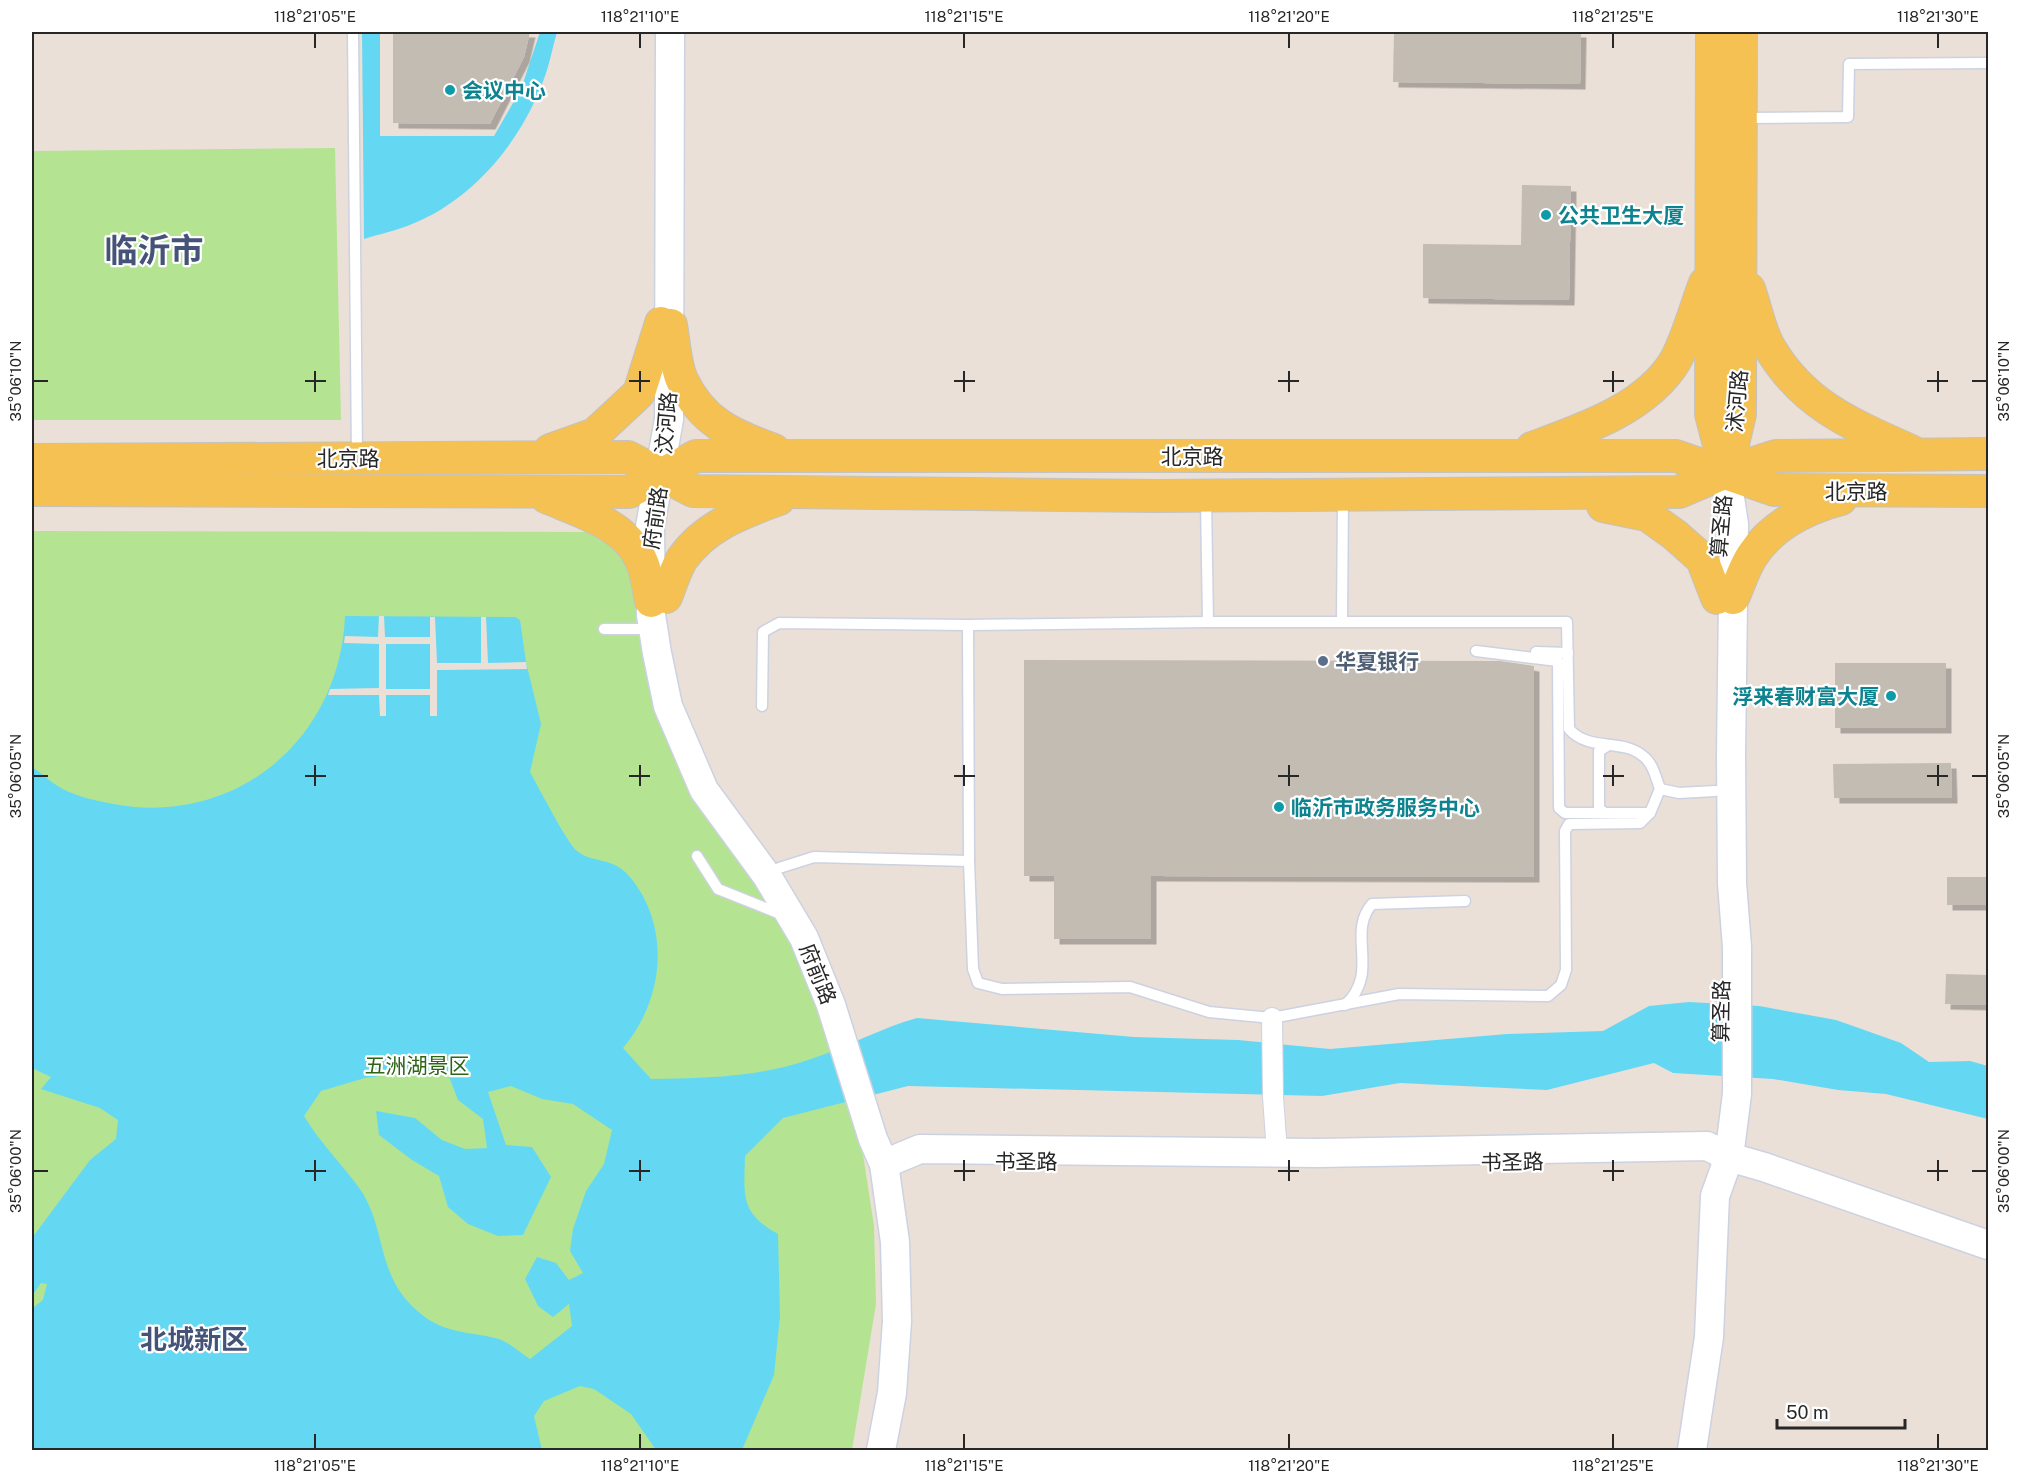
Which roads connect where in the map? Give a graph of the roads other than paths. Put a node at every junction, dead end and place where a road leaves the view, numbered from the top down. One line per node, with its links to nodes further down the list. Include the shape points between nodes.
1 (353, 32): 14 (lane)
2 (661, 32): 9 (street, 汶河路)
3 (670, 32): 9 (street, 汶河路)
4 (1712, 32): 8 (main road, 沭河路)
5 (1742, 32): 7 (main road, 沭河路)
6 (1989, 63): 7 (lane, via 1849,64 1848,117)
7 (1741, 118): 8 (main road, 沭河路)
8 (1726, 266): 11 (main road, via 1770,348 1797,387 1839,419); 12 (main road, via 1675,361 1652,387 1600,423); 17 (main road, 沭河路, via 1740,414)
9 (666, 324): 13 (main road, via 681,378 703,414 740,438); 15 (main road, via 639,393 620,413 595,434); 18 (street, 汶河路, via 654,420)
10 (1989, 454): 11 (main road, 北京路)
11 (1920, 455): 17 (main road, 北京路, via 1776,456)
12 (1511, 456): 13 (main road, 北京路); 17 (main road, 北京路, via 1676,456)
13 (795, 457): 18 (main road, 北京路, via 696,456)
14 (357, 458): 15 (main road, 北京路); 16 (main road, 北京路)
15 (528, 458): 18 (main road, 北京路, via 628,458)
16 (32, 460)
17 (1726, 472): 21 (main road, 北京路, via 1774,490); 24 (main road, 北京路, via 1679,492); 27 (street, 算圣路, via 1734,524)
18 (660, 476): 20 (main road, 北京路, via 628,492); 23 (main road, 北京路, via 693,491); 28 (street, 府前路, via 650,527)
19 (32, 490): 20 (main road, 北京路)
20 (531, 491): 28 (main road, via 589,515 623,535 641,559)
21 (1874, 491): 22 (main road, 北京路); 27 (main road, via 1811,507 1776,530 1752,556)
22 (1989, 491)
23 (796, 492): 26 (main road, 北京路); 28 (main road, via 728,518 699,539 681,560)
24 (1525, 494): 25 (main road, 北京路); 27 (main road, via 1647,515 1701,559)
25 (1344, 495): 26 (main road, 北京路); 30 (lane)
26 (1206, 496): 29 (lane)
27 (1725, 598): 37 (street, 算圣路); 45 (street, 算圣路)
28 (657, 609): 32 (lane); 42 (street, 府前路, via 682,702 702,754 716,782); 44 (street, 府前路, via 668,706 689,760 704,790 749,849)
29 (1208, 621): 30 (lane); 31 (lane)
30 (1342, 621): 33 (lane, via 1567,622)
31 (968, 625): 34 (lane, via 770,626 763,632); 41 (lane)
32 (604, 629)
33 (1568, 653): 35 (lane, via 1569,729 1576,736); 38 (lane, via 1476,651 1558,661 1559,808 1565,813)
34 (762, 706)
35 (1607, 746): 36 (lane, via 1643,754); 38 (lane, via 1599,752 1598,772 1599,809)
36 (1660, 789): 37 (lane, via 1679,793); 39 (lane)
37 (1715, 791): 45 (street, 算圣路, via 1716,884)
38 (1605, 813): 39 (lane)
39 (1650, 813): 47 (lane, via 1640,823 1569,824 1565,831 1566,970 1561,985 1548,996 1399,994)
40 (697, 856): 44 (lane, via 718,889)
41 (969, 861): 42 (lane, via 814,858); 48 (lane, via 973,969 978,983 1002,989 1130,987 1209,1012)
42 (779, 868): 46 (street, 府前路, via 817,931)
43 (1465, 901): 47 (lane, via 1372,904 1365,912 1362,931 1363,980 1357,994)
44 (792, 918): 46 (street, 府前路)
45 (1730, 948): 50 (street, 算圣路, via 1729,1094 1719,1120)
46 (838, 1002): 51 (street, 府前路, via 874,1114 885,1130)
47 (1345, 1006): 48 (lane)
48 (1272, 1024): 49 (street)
49 (1277, 1152): 50 (street, 书圣路, via 1707,1146); 51 (street, 书圣路, via 920,1149)
50 (1729, 1157): 51 (street, 书圣路, via 1318,1164 974,1160); 52 (street, 书圣路, via 1765,1156); 53 (street, 书圣路); 56 (street, via 1715,1196 1709,1336); 57 (street, 算圣路, via 1733,1197 1724,1338)
51 (884, 1164): 54 (street, 府前路, via 878,1196 882,1332); 55 (street, 府前路, via 895,1242 897,1321 892,1393)
52 (1989, 1233)
53 (1989, 1245)
54 (866, 1450)
55 (881, 1450)
56 (1692, 1450)
57 (1708, 1450)

